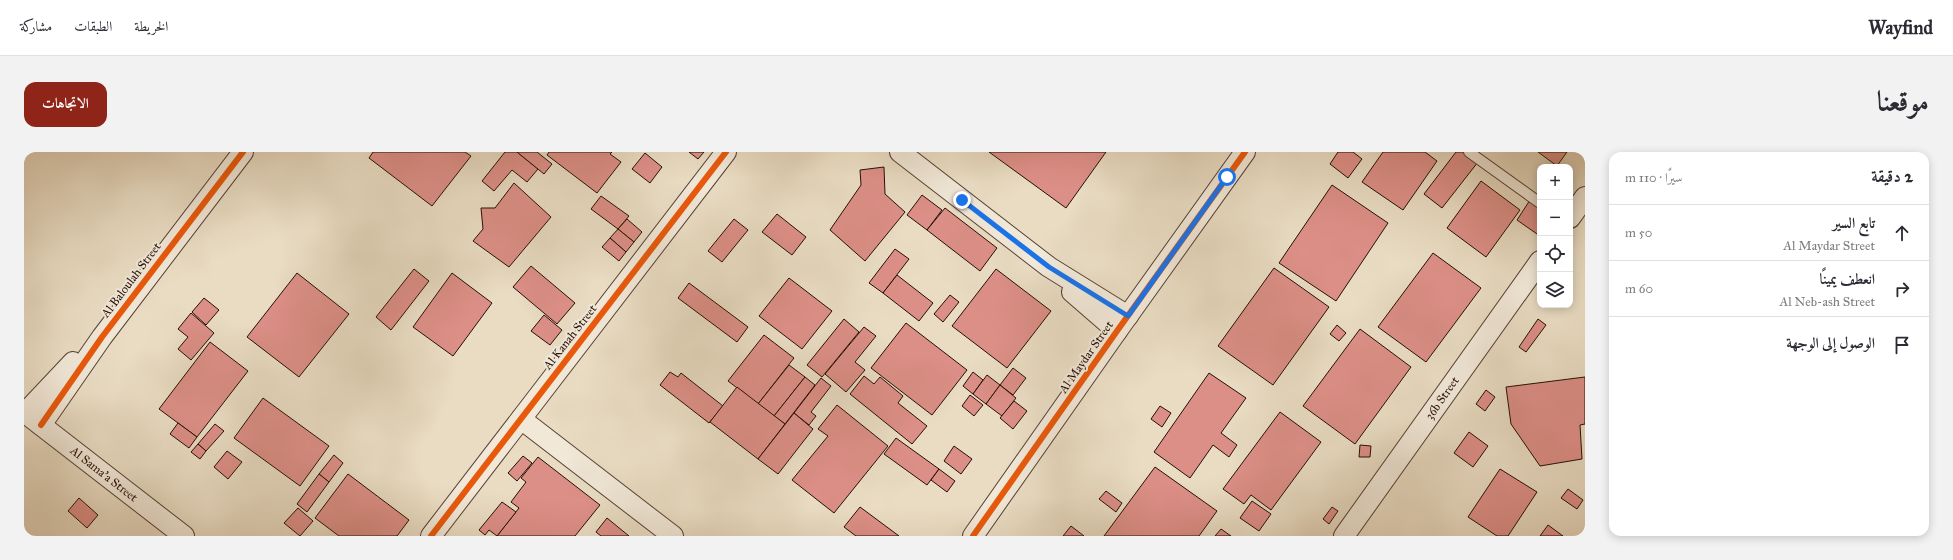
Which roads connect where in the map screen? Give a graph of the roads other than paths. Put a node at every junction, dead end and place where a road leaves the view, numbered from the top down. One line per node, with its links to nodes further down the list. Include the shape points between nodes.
1 (244, 152): 11 (street, Al Baloulah Street)
2 (726, 152): 13 (street, Al Kanah Street)
3 (900, 152): 10 (street)
4 (1245, 152): 10 (street, Al Maydar Street)
5 (1470, 152): 7 (lane)
6 (1585, 197): 8 (street)
7 (1537, 201)
8 (1573, 214)
9 (1537, 264): 19 (street, 36b Street)
10 (1122, 323): 18 (street, Al Maydar Street)
11 (102, 337): 12 (street, Al Baloulah Street, via 81,353); 14 (street, Al Baloulah Street)
12 (24, 413): 14 (street, Al Sama'a Street)
13 (521, 419): 16 (street, Al Kanah Street); 17 (street)
14 (41, 425): 15 (street, Al Sama'a Street)
15 (184, 536)
16 (431, 536)
17 (673, 536)
18 (974, 536)
19 (1344, 536)

